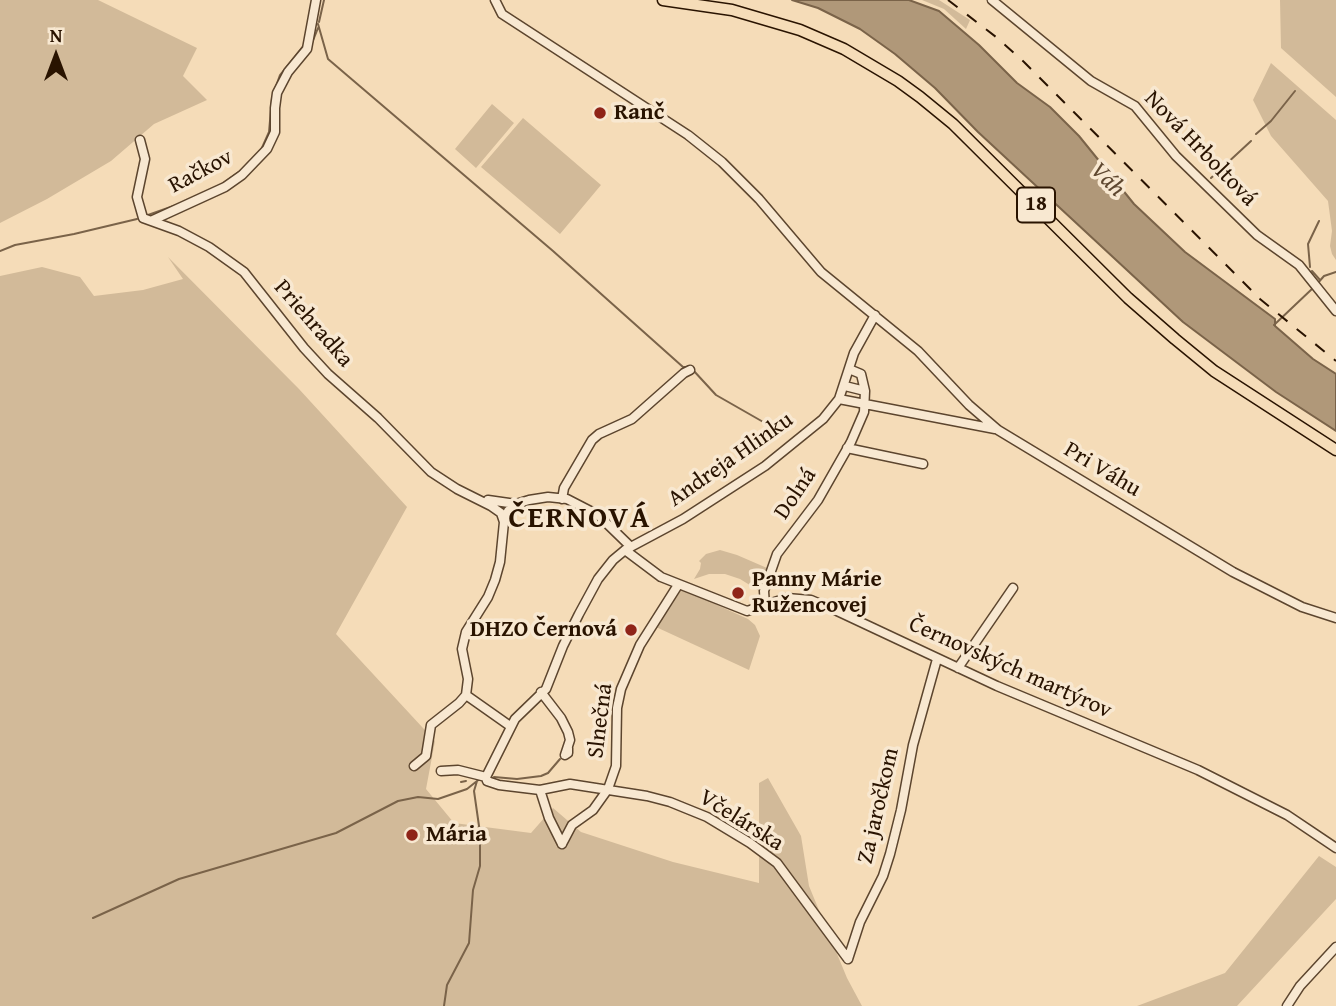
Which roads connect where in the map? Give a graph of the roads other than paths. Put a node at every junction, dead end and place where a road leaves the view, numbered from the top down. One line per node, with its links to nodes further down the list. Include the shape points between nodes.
1 (316, 0): 6 (street, Račkov, via 307,49 277,93 275,132 267,149 225,187)
2 (495, 0): 8 (street, Pri Váhu, via 502,14 722,162 821,272)
3 (663, 0): 17 (main road, 18, via 732,10 800,30 844,49 909,89 953,124 1175,339 1214,371)
4 (992, 0): 7 (street, Nová Hrboltová, via 1091,81 1135,106 1185,164 1264,241 1299,265)
5 (140, 140): 6 (street, via 145,159 137,203 143,218)
6 (153, 220): 19 (street, Priehradka, via 209,247 244,272 328,374 432,472)
7 (1336, 311)
8 (875, 315): 9 (street, Andreja Hlinku); 15 (street, Pri Váhu)
9 (849, 369): 11 (street, Andreja Hlinku); 12 (street, via 861,374)
10 (690, 370): 20 (street, via 632,419 592,440)
11 (845, 386): 12 (street); 13 (street, Andreja Hlinku)
12 (865, 391): 14 (street)
13 (839, 399): 14 (street); 23 (street, Andreja Hlinku, via 823,419 765,466)
14 (865, 404): 15 (street); 16 (street, Dolná)
15 (998, 430): 27 (street, Pri Váhu, via 1233,572 1291,602)
16 (847, 448): 18 (street); 26 (street, Dolná, via 818,500 777,554 764,591)
17 (1336, 450)
18 (923, 464)
19 (475, 497): 21 (street); 22 (street, Priehradka, via 501,513)
20 (562, 499): 21 (street); 23 (street, Černovských martýrov, via 598,515)
21 (516, 504): 22 (street)
22 (505, 522): 31 (street, via 495,580 466,632 462,649)
23 (628, 549): 24 (street, Černovských martýrov); 30 (street, Andreja Hlinku, via 598,579)
24 (678, 585): 26 (street, Černovských martýrov, via 747,611); 37 (street, Slnečná, via 640,645 621,689 617,766)
25 (1013, 588): 29 (street)
26 (765, 606): 28 (street, Černovských martýrov, via 787,598 811,600)
27 (1336, 618)
28 (937, 659): 29 (street, Černovských martýrov); 41 (street, Za jaročkom, via 883,876)
29 (958, 668): 39 (street, Černovských martýrov, via 1198,770 1287,816)
30 (544, 690): 32 (street); 33 (street, via 568,732)
31 (466, 695): 32 (street); 34 (street, via 431,725 426,756)
32 (510, 726): 36 (street)
33 (568, 748)
34 (414, 766)
35 (441, 771): 36 (street, Včelárska, via 458,770)
36 (487, 779): 38 (street, Včelárska)
37 (608, 789): 38 (street, Včelárska, via 570,784); 38 (street, Slnečná, via 566,832 562,844); 41 (street, Včelárska, via 670,802 707,817 777,863)
38 (540, 790)
39 (1336, 848)
40 (1336, 947): 42 (street)
41 (848, 959)
42 (1287, 1006)

